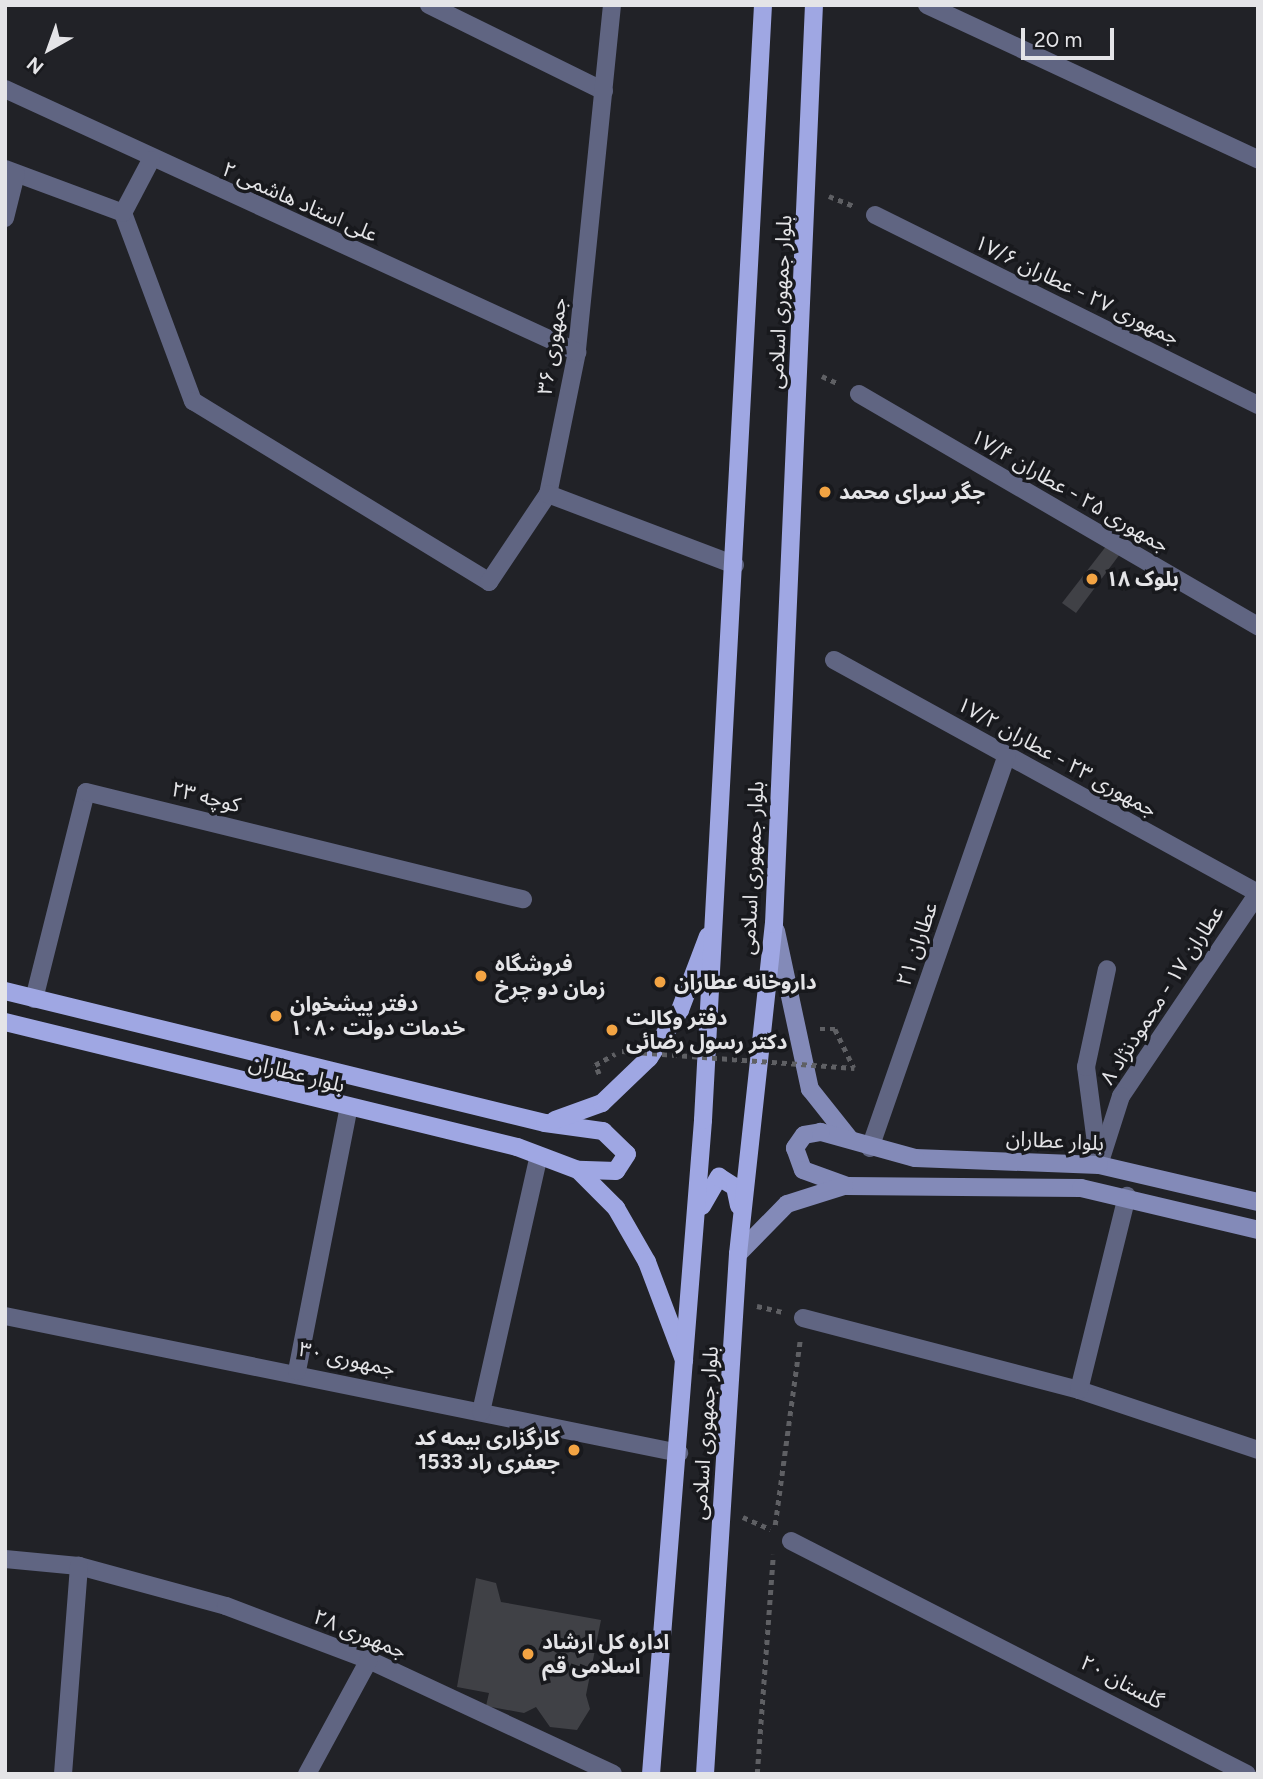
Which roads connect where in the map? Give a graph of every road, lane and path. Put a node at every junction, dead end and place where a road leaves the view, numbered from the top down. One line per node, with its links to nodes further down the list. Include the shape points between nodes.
1 (429, 5): 7 (street)
2 (612, 5): 7 (street, جمهوری ۳۶)
3 (762, 5): 20 (main road, بلوار جمهوری اسلامی)
4 (927, 5): 8 (street)
5 (813, 6): 11 (main road, بلوار جمهوری اسلامی)
6 (5, 89): 9 (street, علی استاد هاشمی ۲)
7 (604, 91): 15 (street, جمهوری ۳۶)
8 (1258, 159)
9 (151, 160): 12 (street); 15 (street, علی استاد هاشمی ۲)
10 (11, 171): 12 (street); 14 (street)
11 (809, 187): 13 (path); 16 (main road, بلوار جمهوری اسلامی)
12 (123, 213): 19 (street, via 194,401 489,582)
13 (875, 215): 18 (street, جمهوری ۲۷ - عطاران ۱۷/۶)
14 (5, 218)
15 (578, 352): 19 (street, جمهوری ۳۶)
16 (799, 364): 17 (path); 27 (main road, بلوار جمهوری اسلامی)
17 (859, 394): 21 (street, جمهوری ۲۵ - عطاران ۱۷/۴)
18 (1258, 405)
19 (548, 494): 20 (street)
20 (735, 565): 26 (main road, بلوار جمهوری اسلامی)
21 (1258, 626)
22 (834, 660): 23 (street, جمهوری ۲۳ - عطاران ۱۷/۲)
23 (1007, 755): 24 (street, جمهوری ۲۳ - عطاران ۱۷/۲); 37 (street, عطاران ۲۱)
24 (1258, 893): 39 (street, عطاران ۱۷ - محمودنژاد ۸, via 1121,1096)
25 (523, 899): 30 (street, کوچه ۲۳, via 86,792)
26 (714, 919): 35 (main road, via 680,1010 649,1058 602,1103); 44 (main road, بلوار جمهوری اسلامی)
27 (774, 924): 36 (main road, via 804,1072); 45 (main road, بلوار جمهوری اسلامی)
28 (1107, 969): 39 (street, via 1086,1067)
29 (5, 991): 30 (main road, بلوار عطاران)
30 (34, 999): 35 (main road, بلوار عطاران)
31 (5, 1022): 34 (main road, بلوار عطاران)
32 (835, 1029): 33 (path, bridge, via 854,1068 622,1051)
33 (595, 1065)
34 (348, 1111): 38 (main road, بلوار عطاران); 52 (street)
35 (545, 1123): 40 (main road, بلوار عطاران, via 603,1131 628,1154 616,1171)
36 (849, 1138): 37 (main road, بلوار عطاران); 41 (main road, via 804,1135 795,1148 803,1170)
37 (870, 1147): 39 (main road, بلوار عطاران, via 915,1158)
38 (539, 1156): 40 (main road, بلوار عطاران); 54 (street)
39 (1099, 1164): 43 (main road, بلوار عطاران)
40 (578, 1170): 51 (main road, via 616,1208 647,1262)
41 (847, 1186): 42 (main road, via 1081,1188); 47 (main road, via 787,1203)
42 (1128, 1196): 46 (main road); 53 (street)
43 (1258, 1202)
44 (696, 1221): 45 (main road, via 719,1177 735,1187); 51 (main road, بلوار جمهوری اسلامی)
45 (741, 1223): 47 (main road, بلوار جمهوری اسلامی)
46 (1258, 1230)
47 (737, 1254): 48 (main road, بلوار جمهوری اسلامی)
48 (737, 1300): 50 (path); 57 (main road, بلوار جمهوری اسلامی)
49 (5, 1316): 52 (street, جمهوری ۳۰)
50 (803, 1318): 53 (street)
51 (686, 1367): 56 (main road, بلوار جمهوری اسلامی)
52 (297, 1371): 54 (street, جمهوری ۳۰)
53 (1079, 1390): 55 (street)
54 (481, 1412): 56 (street, جمهوری ۳۰)
55 (1258, 1450)
56 (678, 1453): 65 (main road, بلوار جمهوری اسلامی)
57 (723, 1508): 58 (path); 66 (main road, بلوار جمهوری اسلامی)
58 (791, 1541): 67 (street, گلستان ۲۰, via 976,1631)
59 (5, 1559): 60 (street, جمهوری ۲۸)
60 (79, 1566): 61 (street, جمهوری ۲۸, via 226,1606); 62 (street)
61 (369, 1660): 63 (street); 64 (street, جمهوری ۲۸)
62 (63, 1774)
63 (307, 1774)
64 (613, 1774)
65 (651, 1774)
66 (705, 1774)
67 (1247, 1774)

